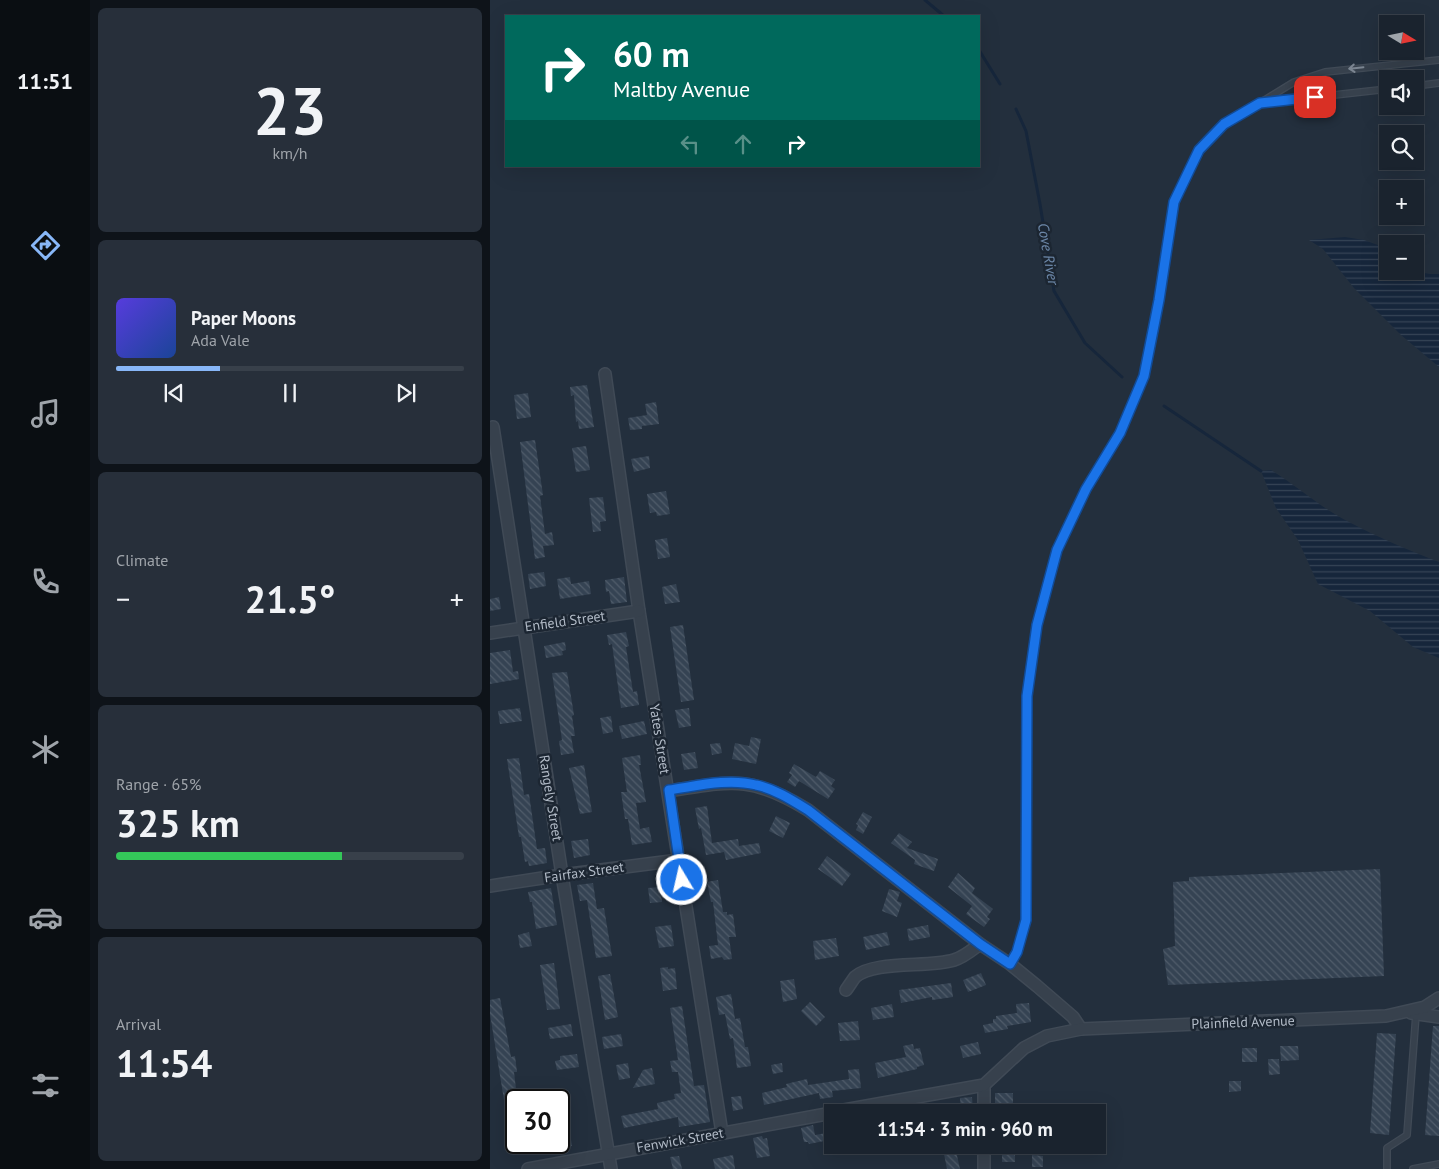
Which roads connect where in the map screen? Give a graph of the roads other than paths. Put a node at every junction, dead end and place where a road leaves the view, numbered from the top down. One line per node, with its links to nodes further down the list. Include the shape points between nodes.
1 (1439, 60): 5 (lane, one-way to 5, via 1325,72 1294,82)
2 (1439, 83): 3 (lane)
3 (1424, 85)
4 (1379, 90): 5 (lane)
5 (1260, 103): 16 (lane, via 1224,124 1199,150 1174,202 1144,376 1120,433 1086,489 1057,550 1037,625 1027,696 1026,920)
6 (605, 374): 8 (street, Yates Street)
7 (493, 427): 9 (street, Rangely Street)
8 (639, 611): 9 (street, Enfield Street); 11 (street, Yates Street)
9 (525, 626): 10 (street, Enfield Street); 13 (street, Rangely Street)
10 (490, 633)
11 (669, 790): 12 (street, Yates Street); 15 (street, via 739,782 768,788 790,798)
12 (679, 860): 13 (street, Fairfax Street); 26 (street, Yates Street)
13 (562, 875): 14 (street, Fairfax Street); 27 (street, Rangely Street)
14 (490, 886)
15 (980, 944): 16 (street); 17 (street, via 954,960 871,970 856,976)
16 (1010, 964): 21 (street, via 1073,1016)
17 (846, 990)
18 (1439, 998): 19 (street, Plainfield Avenue)
19 (1410, 1013): 20 (street, Plainfield Avenue); 21 (street, Plainfield Avenue); 33 (lane, via 1407,1135 1387,1148)
20 (1439, 1017)
21 (1081, 1029): 22 (street, via 1047,1036 1024,1048)
22 (984, 1085): 23 (street, Fenwick Street); 24 (street)
23 (882, 1104)
24 (984, 1104)
25 (824, 1115): 26 (street, Fenwick Street)
26 (722, 1133): 27 (street, Fenwick Street)
27 (608, 1154): 30 (street, Fenwick Street); 31 (street, Rangely Street)
28 (984, 1154): 32 (street)
29 (1439, 1164): 34 (lane)
30 (528, 1169)
31 (611, 1169)
32 (984, 1169)
33 (1387, 1169)
34 (1413, 1169)

